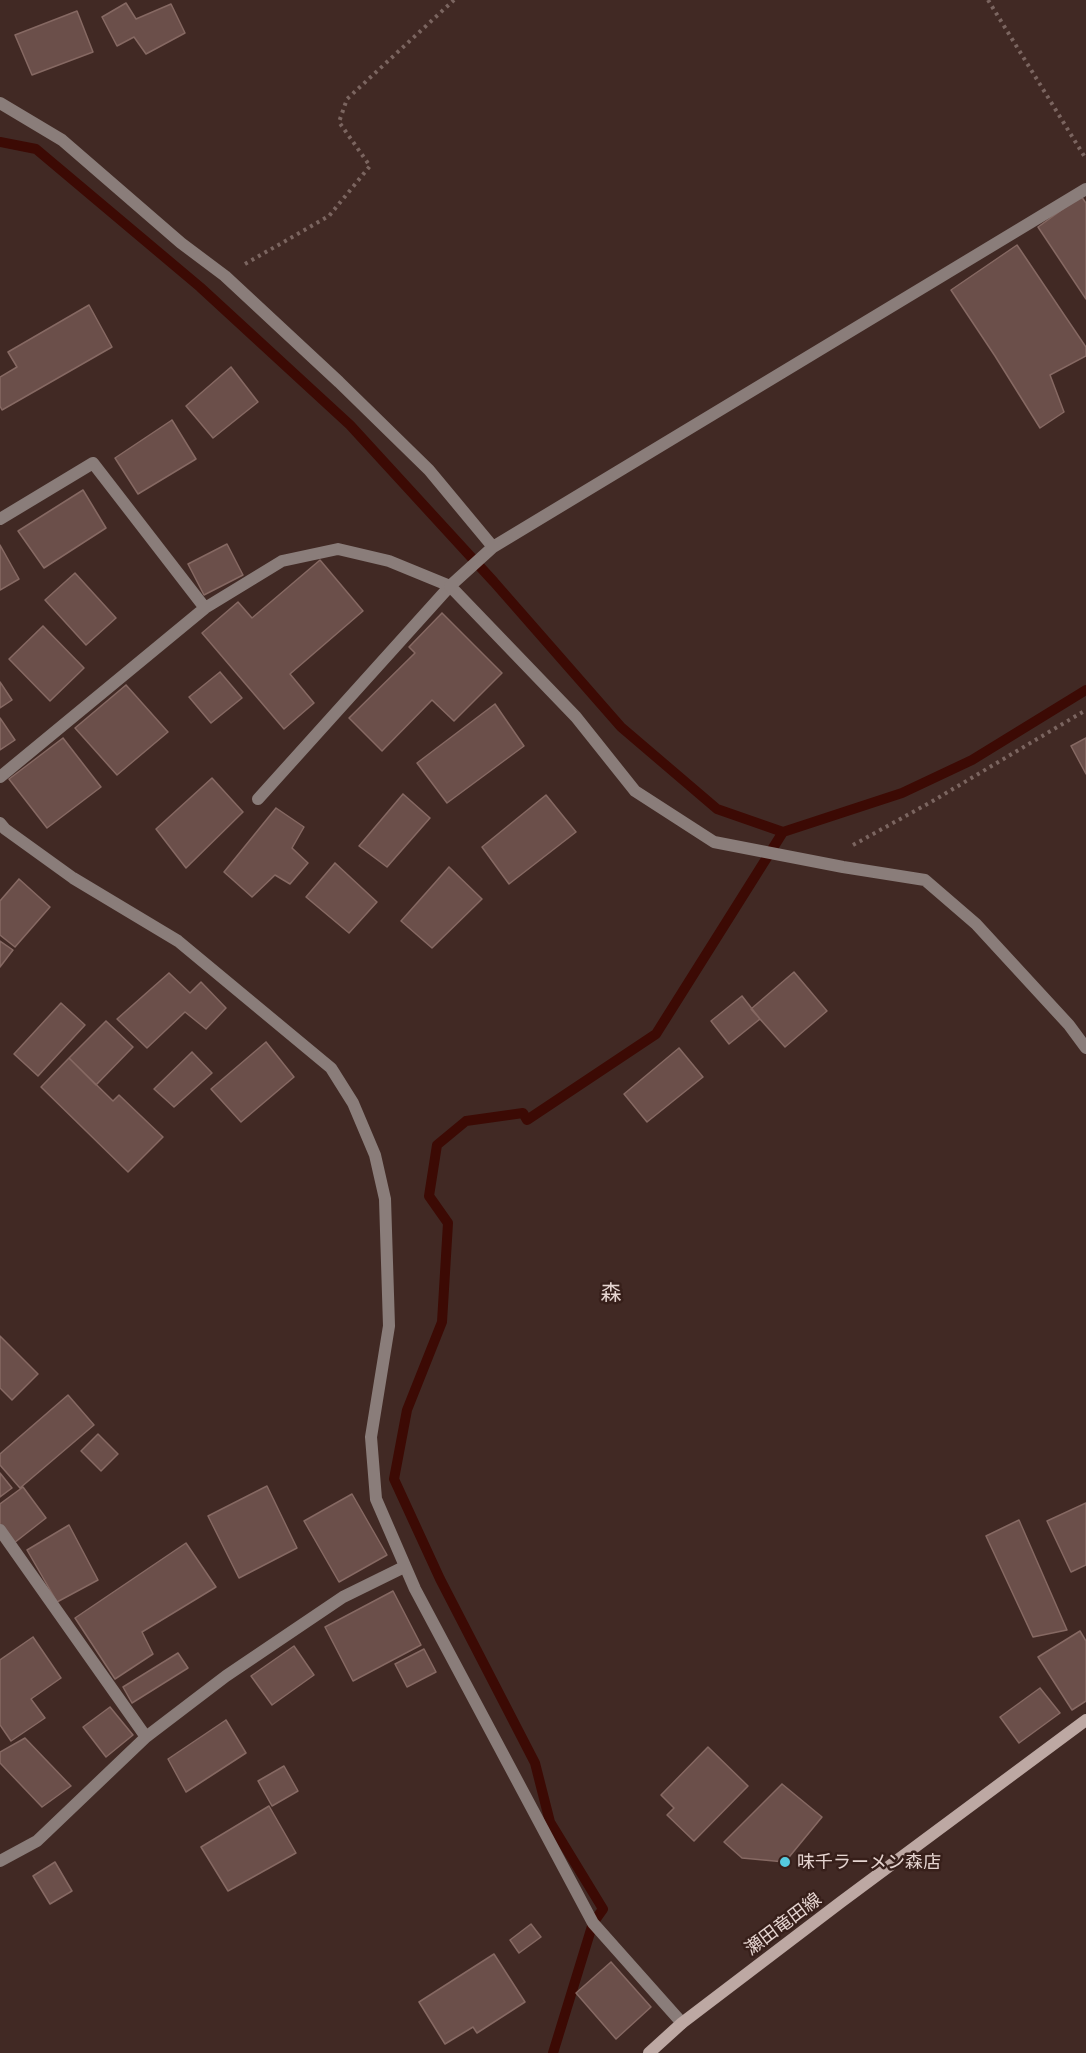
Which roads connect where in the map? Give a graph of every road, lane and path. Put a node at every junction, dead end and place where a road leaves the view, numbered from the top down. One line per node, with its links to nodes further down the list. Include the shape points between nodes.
1 (454, 0): 6 (path, via 347,99 339,122 370,166 328,216)
2 (988, 0): 4 (path)
3 (0, 103): 6 (street, via 62,140)
4 (1086, 159)
5 (1086, 189): 8 (street)
6 (225, 276): 8 (street, via 429,470)
7 (0, 519): 10 (street, via 93,463)
8 (493, 547): 9 (street)
9 (450, 586): 10 (street, via 389,561 338,549 282,561); 13 (street); 15 (street, via 576,717 635,791 714,842)
10 (205, 608): 12 (street)
11 (1086, 710): 15 (path)
12 (0, 777)
13 (258, 799)
14 (0, 823): 18 (street, via 73,878 178,941 332,1068 353,1103 375,1155 385,1199 389,1326 371,1437 376,1499)
15 (821, 862): 16 (street, via 925,880 976,924 1070,1025)
16 (1086, 1048)
17 (0, 1530): 20 (street)
18 (404, 1567): 20 (street, via 343,1597 226,1676); 22 (street, via 593,1923)
19 (1086, 1720): 22 (main road, 瀬田竜田線)
20 (146, 1737): 21 (street, via 36,1840)
21 (0, 1861)
22 (682, 2023): 23 (main road, 瀬田竜田線)
23 (649, 2053)

